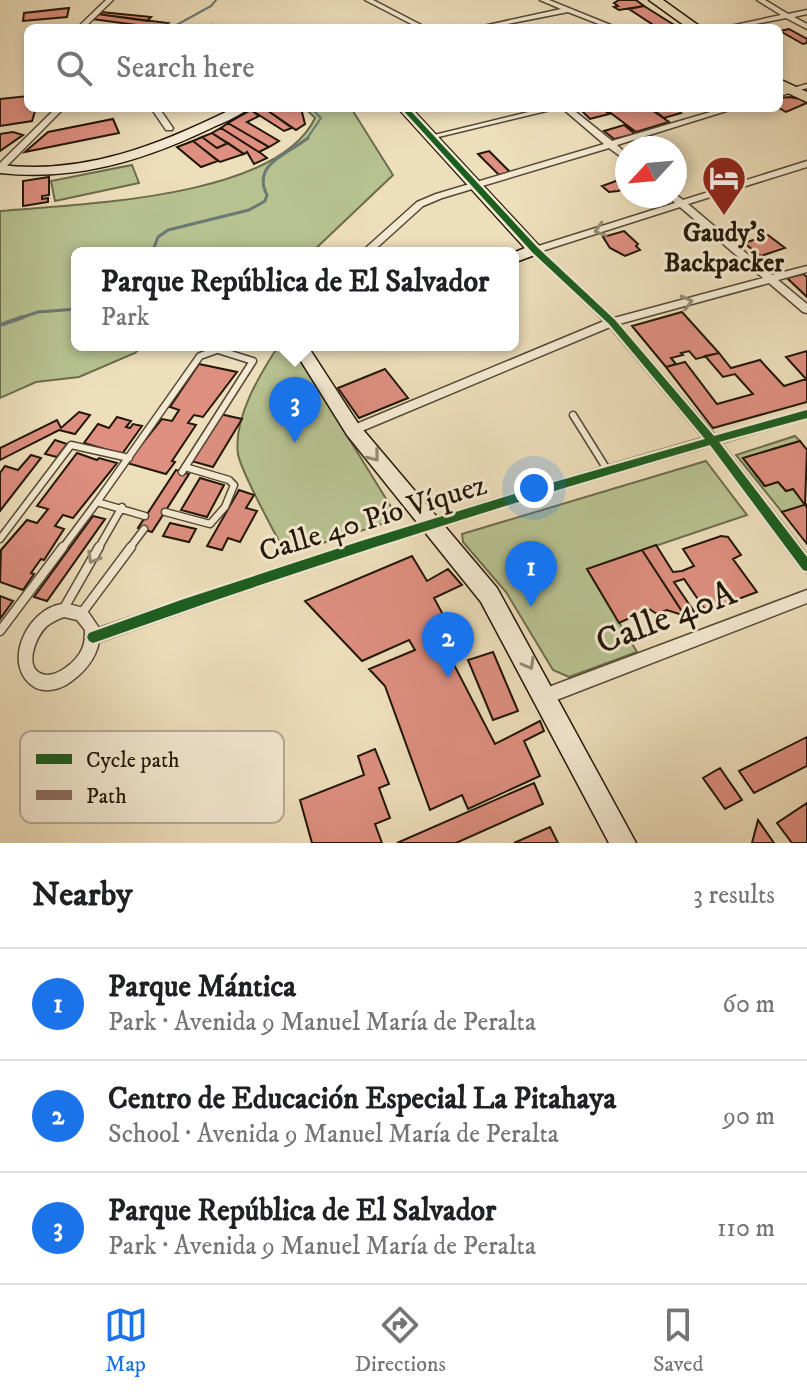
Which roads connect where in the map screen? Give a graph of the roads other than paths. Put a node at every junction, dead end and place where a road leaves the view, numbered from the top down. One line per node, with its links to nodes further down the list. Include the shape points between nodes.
1 (110, 0): 9 (street)
2 (368, 0): 10 (street)
3 (543, 0): 6 (street)
4 (655, 0): 13 (highway)
5 (760, 0): 8 (street)
6 (567, 10): 11 (street); 12 (street)
7 (807, 12): 8 (street)
8 (788, 16): 14 (street); 15 (street)
9 (84, 24)
10 (416, 24)
11 (497, 24)
12 (604, 24)
13 (690, 24)
14 (745, 24)
15 (807, 27)
16 (807, 86): 17 (street)
17 (783, 89): 18 (highway)
18 (807, 98)
19 (56, 112): 31 (street)
20 (158, 112): 26 (street)
21 (235, 112): 31 (street, via 177,142 132,156 51,171)
22 (408, 112): 27 (street)
23 (538, 112): 27 (street)
24 (571, 112): 28 (street)
25 (719, 112): 28 (street)
26 (169, 128)
27 (430, 137): 32 (street)
28 (611, 145): 29 (street); 32 (street)
29 (615, 148)
30 (807, 164): 33 (street)
31 (0, 168)
32 (475, 185): 36 (street, via 420,204); 37 (street)
33 (687, 204)
34 (687, 207): 40 (street)
35 (674, 208): 37 (street, one-way to 37)
36 (372, 247)
37 (535, 250): 38 (street); 42 (street)
38 (519, 256)
39 (807, 269): 40 (street)
40 (773, 278): 41 (street); 42 (street, one-way to 40)
41 (807, 310)
42 (612, 322): 48 (street); 49 (street)
43 (211, 351): 50 (lane, via 200,356)
44 (221, 351): 54 (lane, via 253,361 183,469 229,480 232,492 210,524)
45 (303, 351): 48 (street)
46 (807, 414): 49 (street, Calle 40 Pío Víquez)
47 (573, 415): 51 (lane)
48 (353, 430): 56 (street, one-way to 56)
49 (712, 440): 51 (street, Calle 40 Pío Víquez); 59 (street)
50 (129, 458): 52 (lane); 58 (lane, via 71,445)
51 (608, 471): 56 (street, Calle 40 Pío Víquez)
52 (97, 502): 53 (lane); 63 (lane)
53 (122, 507): 55 (lane); 61 (lane, one-way to 61)
54 (165, 512)
55 (145, 516)
56 (430, 525): 64 (street, Calle 40 Pío Víquez); 65 (street, one-way to 65, via 489,595)
57 (144, 529): 62 (lane)
58 (0, 539)
59 (807, 566)
60 (807, 596): 65 (street, Calle 40A)
61 (63, 610): 62 (street); 64 (street, via 38,617 19,637 13,660 24,678 62,678 84,661)
62 (81, 614): 64 (street)
63 (0, 631)
64 (93, 637)
65 (546, 696): 66 (street)
66 (623, 843)

